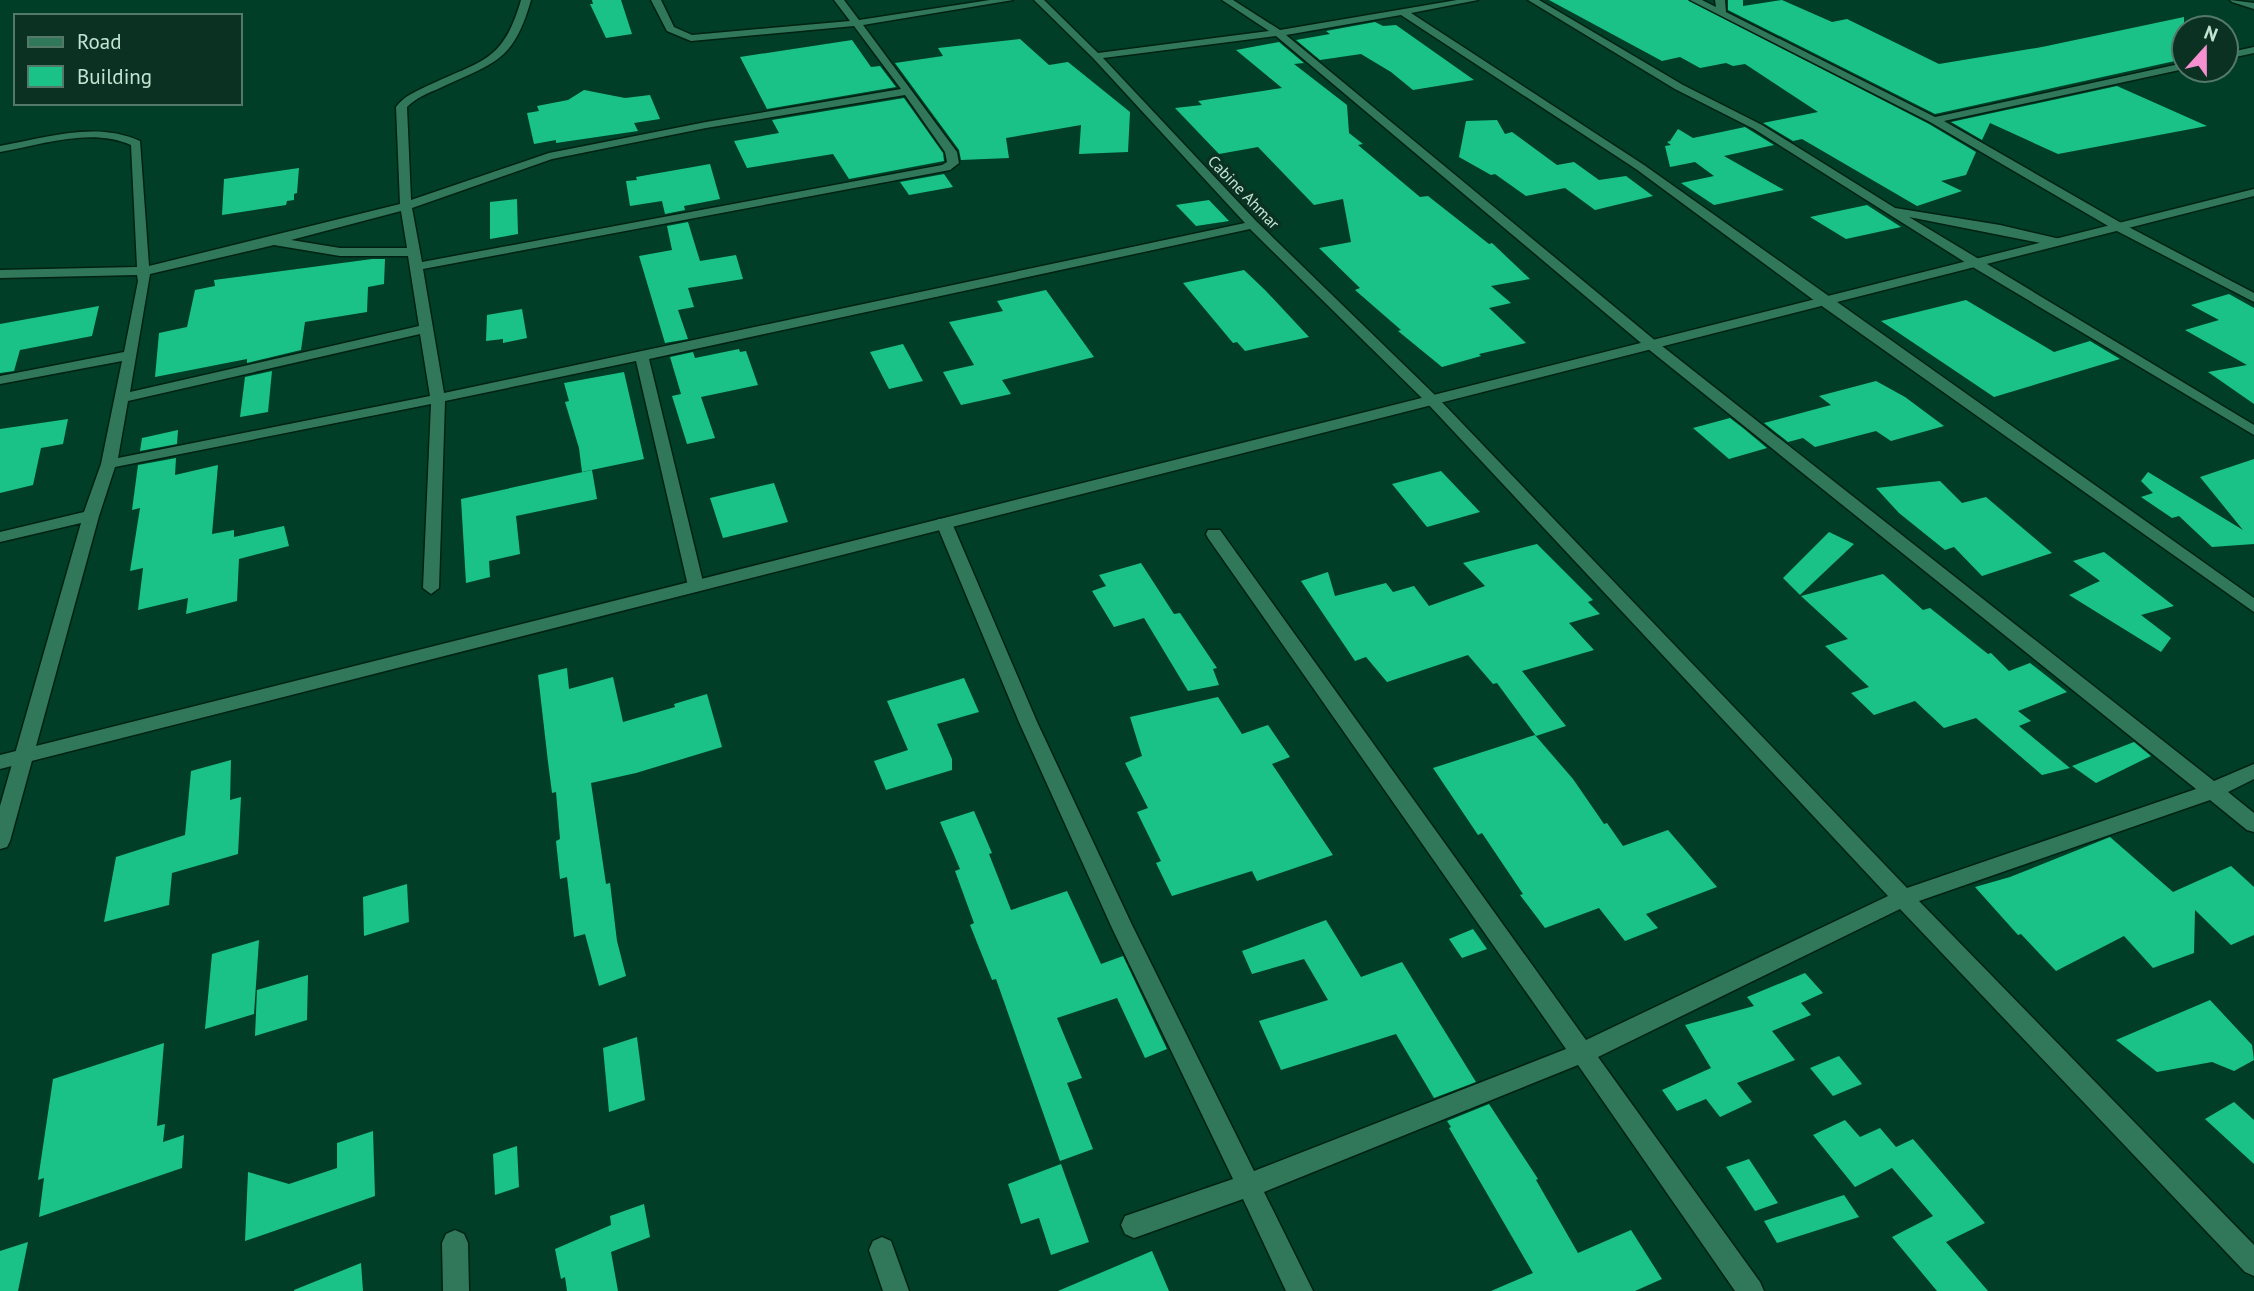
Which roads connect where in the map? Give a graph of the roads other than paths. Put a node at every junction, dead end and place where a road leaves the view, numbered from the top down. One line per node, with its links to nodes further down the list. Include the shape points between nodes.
1 (526, 0): 23 (street, via 520,25 492,62 402,104)
2 (656, 0): 15 (street, via 670,29 691,38)
3 (839, 0): 15 (street)
4 (1009, 0): 15 (street)
5 (1039, 0): 17 (street, Cabine Ahmar)
6 (1227, 0): 16 (street)
7 (1474, 0): 13 (street)
8 (1533, 0): 24 (street, via 1679,87 1758,127)
9 (1695, 0): 14 (street)
10 (1720, 0): 14 (street)
11 (2235, 0): 12 (street)
12 (2254, 6)
13 (1403, 12): 16 (street); 35 (street, via 1640,167)
14 (1721, 13): 20 (street)
15 (857, 23): 19 (street)
16 (1278, 33): 17 (street); 37 (street)
17 (1096, 56): 25 (street, Cabine Ahmar)
18 (2170, 69): 20 (street)
19 (908, 91): 23 (street, via 549,156); 31 (street, via 951,152 953,163 946,169)
20 (1934, 120): 26 (street)
21 (0, 149): 32 (street, via 105,133 136,143)
22 (2254, 192): 26 (street)
23 (406, 206): 27 (street); 29 (street)
24 (1891, 210): 28 (street); 30 (street)
25 (1253, 225): 39 (street); 43 (street, Cabine Ahmar)
26 (2119, 226): 28 (street); 34 (street)
27 (274, 241): 29 (street, via 340,252); 32 (street)
28 (2056, 242): 30 (street)
29 (413, 252): 31 (street)
30 (1975, 263): 35 (street); 44 (street)
31 (416, 267): 42 (street)
32 (145, 271): 33 (street); 38 (street)
33 (0, 274)
34 (2254, 298)
35 (1824, 301): 37 (street); 52 (street)
36 (420, 330): 41 (street)
37 (1651, 345): 43 (street); 56 (street)
38 (129, 355): 40 (street); 41 (street)
39 (642, 356): 42 (street); 50 (street)
40 (0, 380)
41 (121, 398): 45 (street)
42 (438, 399): 45 (street); 51 (street)
43 (1432, 400): 47 (street); 59 (street, Cabine Ahmar)
44 (2254, 431)
45 (109, 464): 46 (street)
46 (91, 516): 49 (street); 53 (street)
47 (944, 523): 50 (street); 61 (street, via 1028,722)
48 (1214, 534): 60 (street)
49 (0, 537)
50 (696, 586): 53 (street)
51 (431, 589)
52 (2254, 606)
53 (24, 756): 54 (street); 58 (street)
54 (0, 762)
55 (2254, 771): 56 (street)
56 (2212, 791): 57 (street); 59 (street)
57 (2254, 824)
58 (0, 841)
59 (1903, 898): 60 (street); 65 (street, Cabine Ahmar)
60 (1583, 1053): 61 (street); 69 (street)
61 (1247, 1186): 62 (street); 68 (street)
62 (1134, 1225)
63 (455, 1243): 66 (street)
64 (882, 1251): 67 (street)
65 (2254, 1263)
66 (456, 1291)
67 (896, 1291)
68 (1300, 1291)
69 (1751, 1291)

